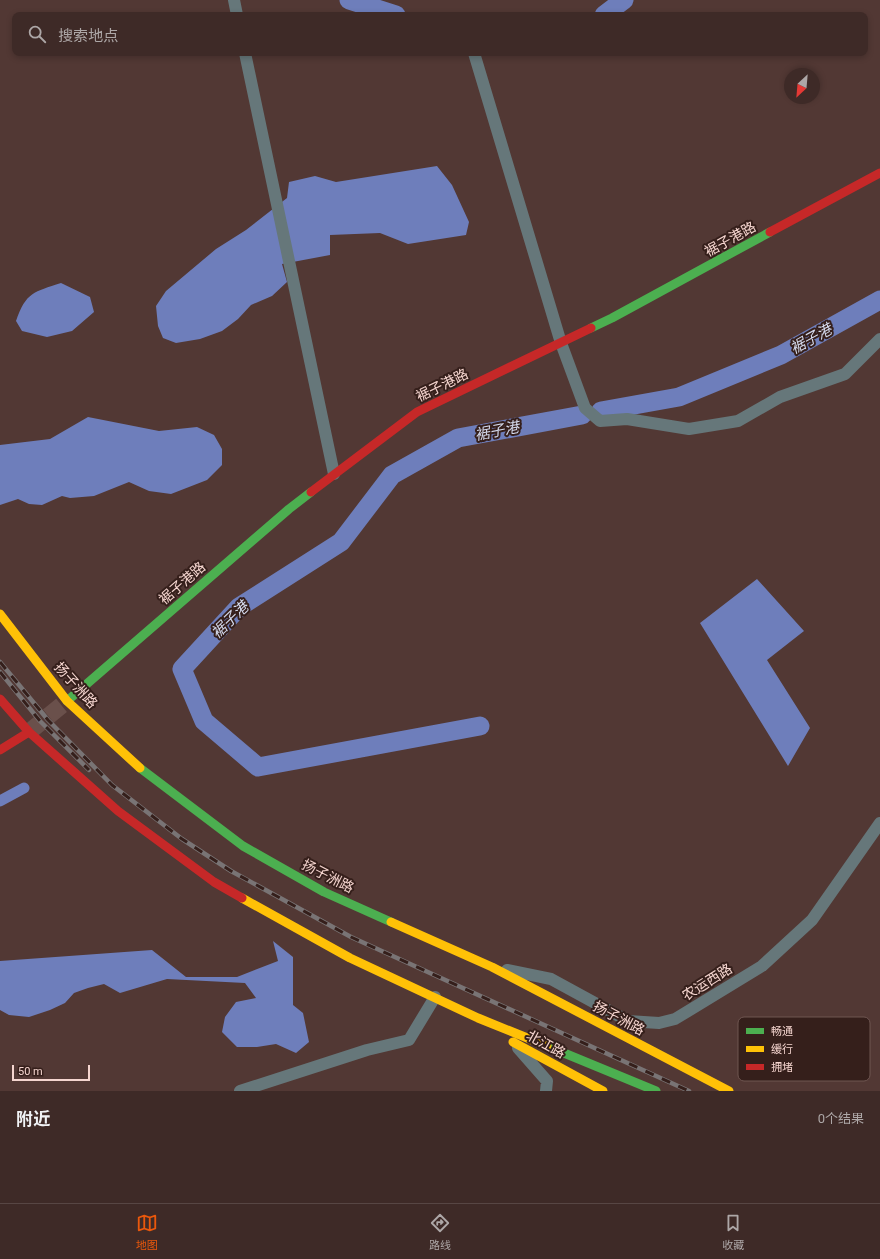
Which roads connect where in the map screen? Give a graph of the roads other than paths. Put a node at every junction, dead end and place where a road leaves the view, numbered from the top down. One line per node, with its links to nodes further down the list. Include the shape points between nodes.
1 (234, 0): 2 (street)
2 (236, 12)
3 (246, 56): 8 (street)
4 (475, 56): 7 (street)
5 (880, 173): 7 (main road, 裾子港路)
6 (880, 339): 7 (street, via 846,374 780,398 738,421 689,429 627,419 600,421 585,408)
7 (561, 343): 8 (main road, 裾子港路, via 417,412)
8 (334, 474): 11 (main road, 裾子港路, via 289,508)
9 (0, 614): 11 (main road, 扬子洲路)
10 (0, 699): 12 (main road)
11 (67, 701): 15 (main road, 扬子洲路, via 138,767 243,846 324,892)
12 (29, 732): 13 (main road); 16 (main road, via 118,811 214,882 350,958)
13 (0, 750)
14 (880, 823): 15 (street, 农运西路, via 812,920 762,966 675,1019 660,1023 628,1021 551,979)
15 (492, 967): 23 (main road, 扬子洲路)
16 (434, 997): 17 (main road); 19 (street, via 409,1040 367,1050)
17 (478, 1018): 18 (main road, 北江路); 22 (main road)
18 (510, 1040): 20 (street, via 547,1081); 21 (main road, 北江路)
19 (240, 1091)
20 (546, 1091)
21 (603, 1091)
22 (656, 1091)
23 (729, 1091)

